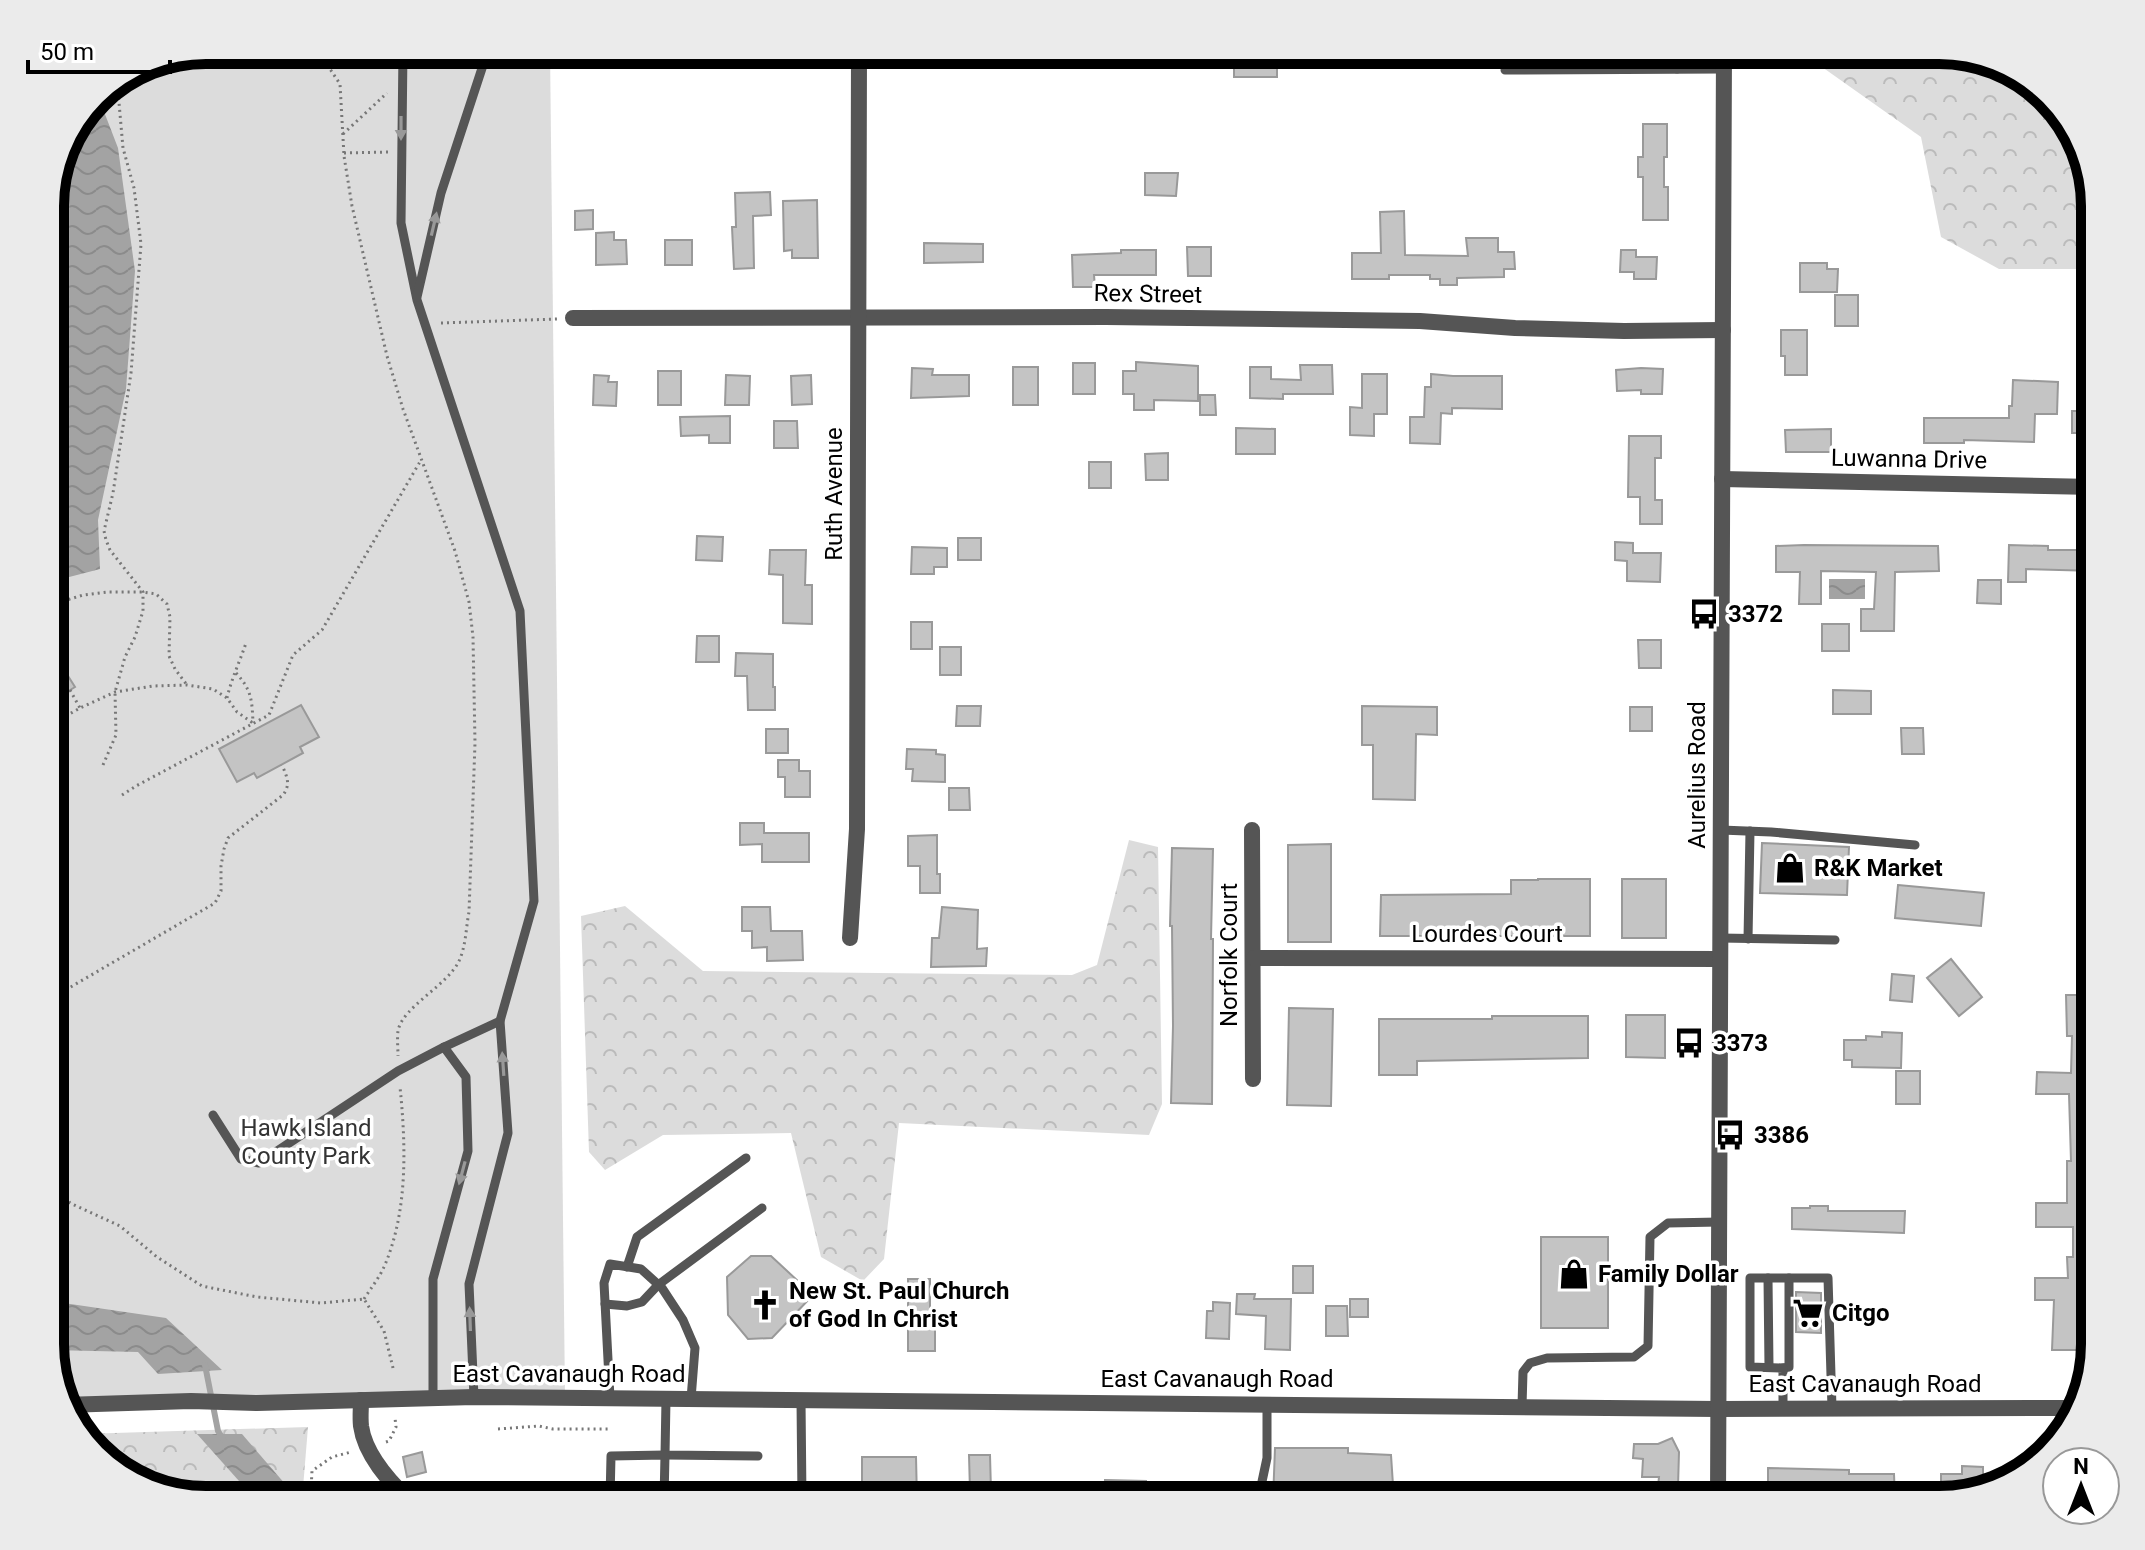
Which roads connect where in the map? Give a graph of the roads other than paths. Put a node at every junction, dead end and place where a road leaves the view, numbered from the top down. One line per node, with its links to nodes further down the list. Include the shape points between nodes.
1 (403, 64): 9 (lane, one-way to 9, via 401,223)
2 (483, 64): 9 (lane, one-way to 2, via 441,193)
3 (859, 64): 11 (street, Ruth Avenue)
4 (1677, 64): 6 (lane)
5 (1724, 64): 7 (street, Aurelius Road)
6 (1677, 69): 7 (lane); 8 (lane)
7 (1724, 69): 12 (street, Aurelius Road)
8 (1505, 70)
9 (417, 300): 25 (lane, via 520,611 534,901)
10 (573, 318): 11 (street, Rex Street)
11 (859, 318): 12 (street, Rex Street, via 1420,321 1515,328); 19 (street, Ruth Avenue, via 857,829)
12 (1723, 330): 13 (street, Aurelius Road)
13 (1722, 479): 14 (street, Luwanna Drive); 16 (street, Aurelius Road)
14 (2081, 487)
15 (1252, 830): 23 (street, Norfolk Court)
16 (1721, 830): 17 (lane); 20 (street, Aurelius Road)
17 (1750, 831): 18 (lane); 21 (lane)
18 (1915, 845)
19 (850, 938)
20 (1720, 938): 21 (lane); 24 (street, Aurelius Road)
21 (1748, 939): 22 (lane)
22 (1835, 940)
23 (1254, 958): 24 (street, Lourdes Court); 27 (street, Norfolk Court)
24 (1720, 959): 31 (street, Aurelius Road)
25 (500, 1021): 26 (lane); 40 (lane, one-way to 25, via 469,1284 508,1133)
26 (444, 1047): 28 (lane, via 398,1071 259,1163 241,1159); 39 (lane, one-way to 39, via 466,1077 468,1151 433,1279)
27 (1253, 1079)
28 (213, 1115)
29 (746, 1158): 32 (lane, via 637,1237)
30 (762, 1208): 35 (lane)
31 (1719, 1222): 48 (lane, via 1668,1223 1650,1237 1648,1346 1634,1357 1547,1358 1530,1363 1523,1372); 52 (street, Aurelius Road)
32 (627, 1267): 35 (lane, via 641,1269); 36 (lane, via 610,1264)
33 (1768, 1278): 34 (lane); 37 (lane); 37 (lane, via 1750,1278 1750,1367)
34 (1789, 1278): 38 (lane, via 1789,1367); 50 (lane, via 1828,1278)
35 (658, 1285): 36 (lane, via 642,1302); 43 (lane, via 695,1348)
36 (605, 1304): 41 (lane)
37 (1769, 1367): 38 (lane)
38 (1783, 1368): 49 (lane)
39 (433, 1397): 40 (street, East Cavanaugh Road); 44 (street, East Cavanaugh Road)
40 (474, 1397): 41 (street, East Cavanaugh Road)
41 (610, 1398): 42 (street, East Cavanaugh Road)
42 (666, 1399): 43 (street, East Cavanaugh Road); 53 (lane)
43 (691, 1399): 45 (street, East Cavanaugh Road)
44 (361, 1400): 47 (street, East Cavanaugh Road); 55 (street, via 361,1428 375,1460)
45 (801, 1400): 46 (street, East Cavanaugh Road); 58 (lane)
46 (1267, 1404): 48 (street, East Cavanaugh Road); 59 (lane)
47 (78, 1405)
48 (1522, 1406): 52 (street, East Cavanaugh Road)
49 (1783, 1408): 50 (street, East Cavanaugh Road); 52 (street, East Cavanaugh Road)
50 (1832, 1408): 51 (street, East Cavanaugh Road)
51 (2065, 1408)
52 (1718, 1409): 60 (street, Aurelius Road)
53 (665, 1455): 54 (lane); 56 (lane, via 611,1456); 57 (lane)
54 (758, 1456)
55 (395, 1486)
56 (610, 1486)
57 (664, 1486)
58 (802, 1486)
59 (1261, 1486)
60 (1718, 1486)

